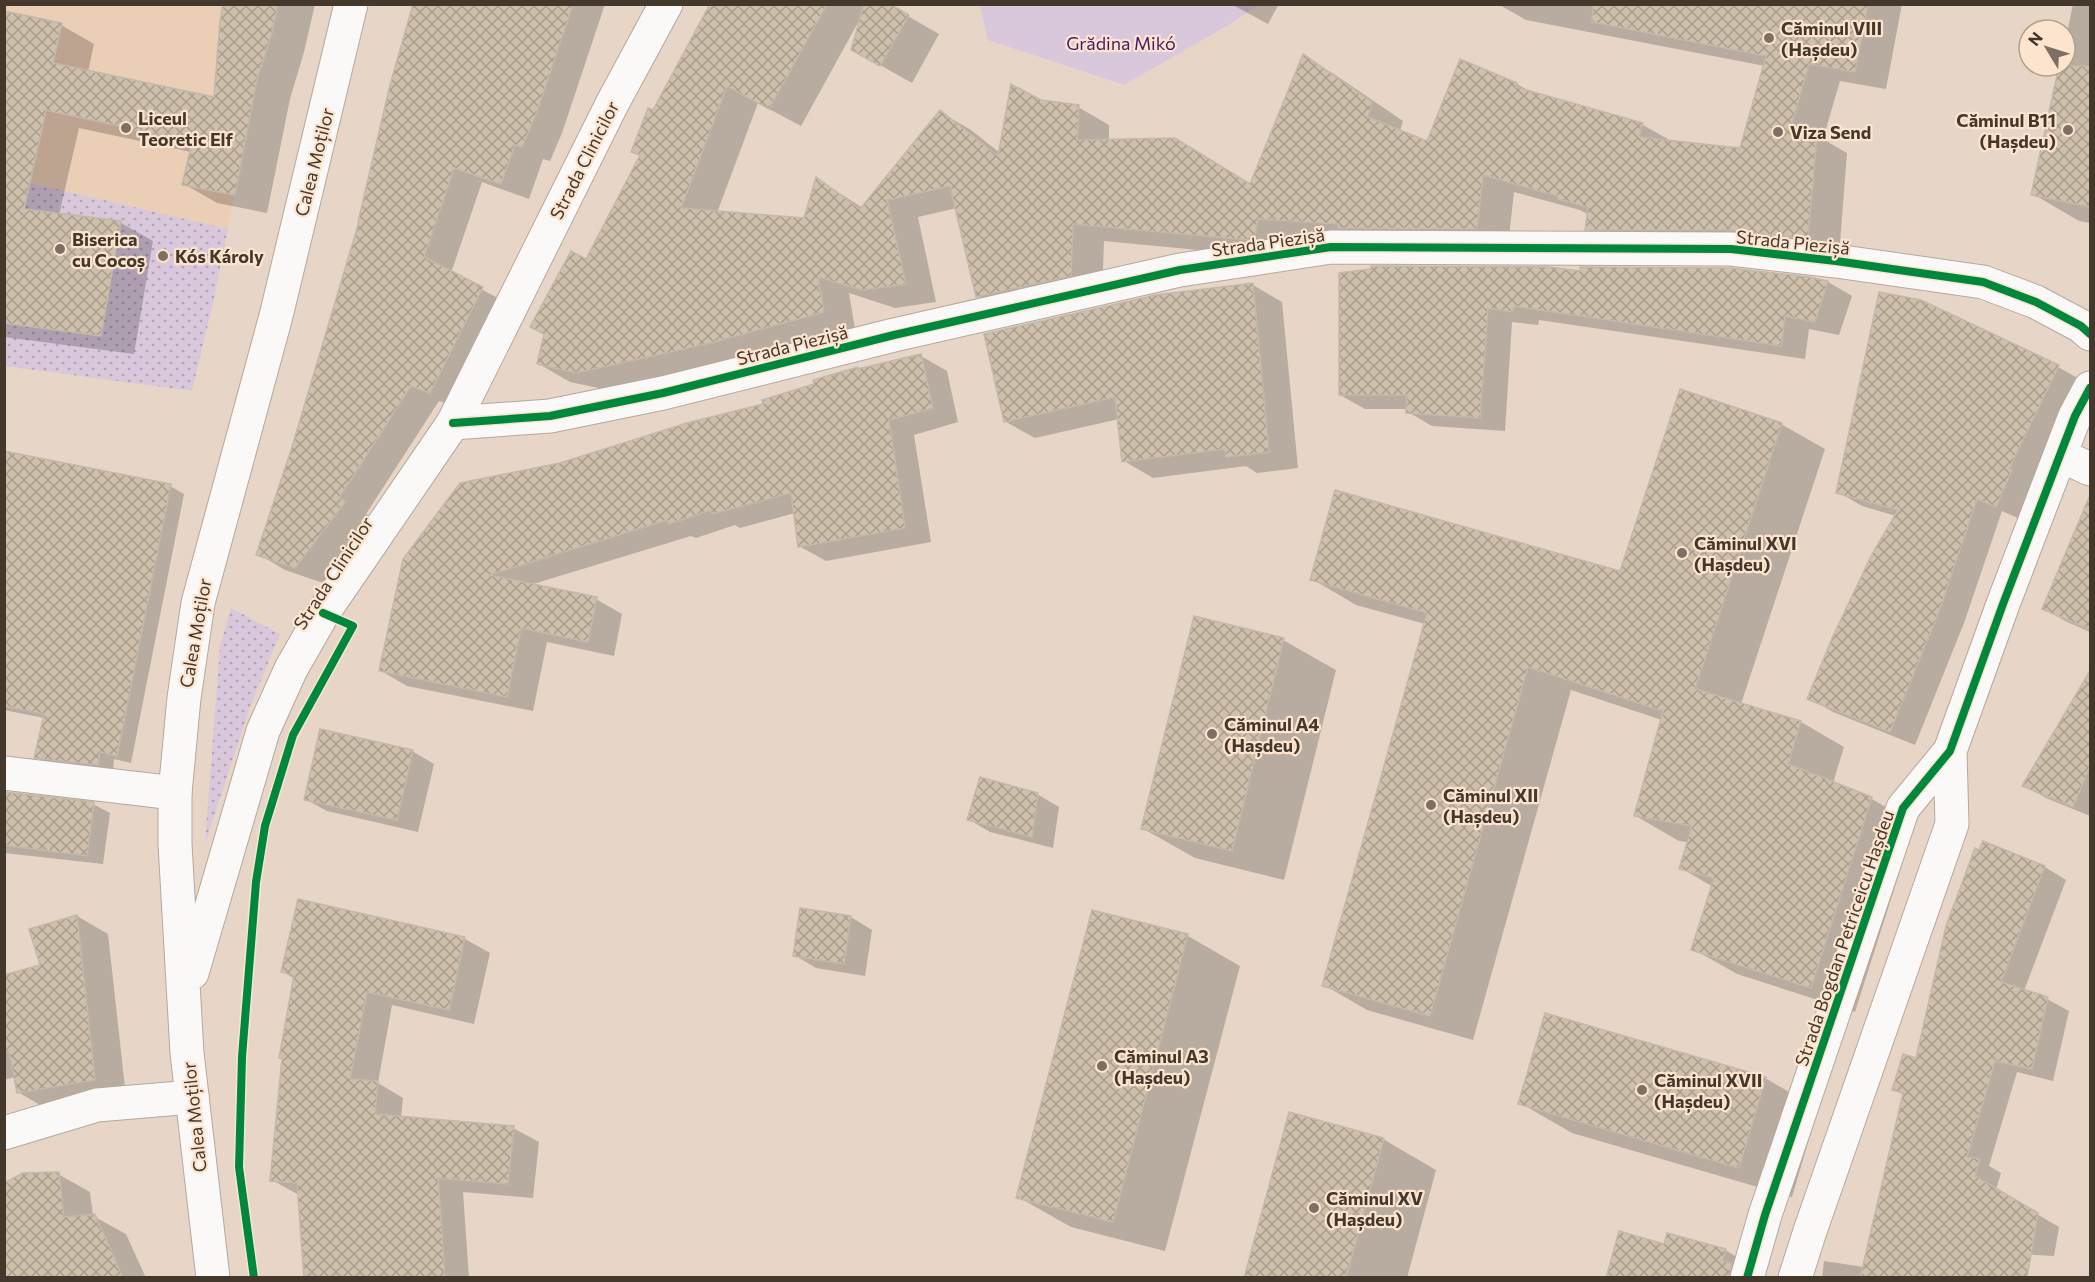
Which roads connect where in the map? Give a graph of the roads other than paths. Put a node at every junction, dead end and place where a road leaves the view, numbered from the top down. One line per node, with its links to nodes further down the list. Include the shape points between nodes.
1 (351, 4): 10 (street, Calea Moților, via 276,316 198,603)
2 (666, 4): 5 (street, Strada Clinicilor)
3 (2091, 334): 5 (street, Strada Piezișă, via 2036,302 1983,282 1794,256 1731,249 1331,247 1180,270 663,393 550,416)
4 (2091, 388): 6 (street, Strada Bogdan Petriceicu Hașdeu)
5 (453, 423): 11 (street, Strada Clinicilor, via 319,619 277,697 263,731)
6 (2060, 455): 7 (street); 8 (street, Strada Bogdan Petriceicu Hașdeu)
7 (2091, 469)
8 (1950, 751): 15 (street, Strada Bogdan Petriceicu Hașdeu, via 1903,808); 16 (street, Strada Bogdan Petriceicu Hașdeu, via 1952,824)
9 (4, 773): 10 (street)
10 (175, 793): 11 (street, Calea Moților)
11 (185, 995): 12 (street, Calea Moților)
12 (192, 1097): 13 (street, via 97,1105); 14 (street, Calea Moților)
13 (4, 1133)
14 (213, 1278)
15 (1747, 1278)
16 (1795, 1278)

